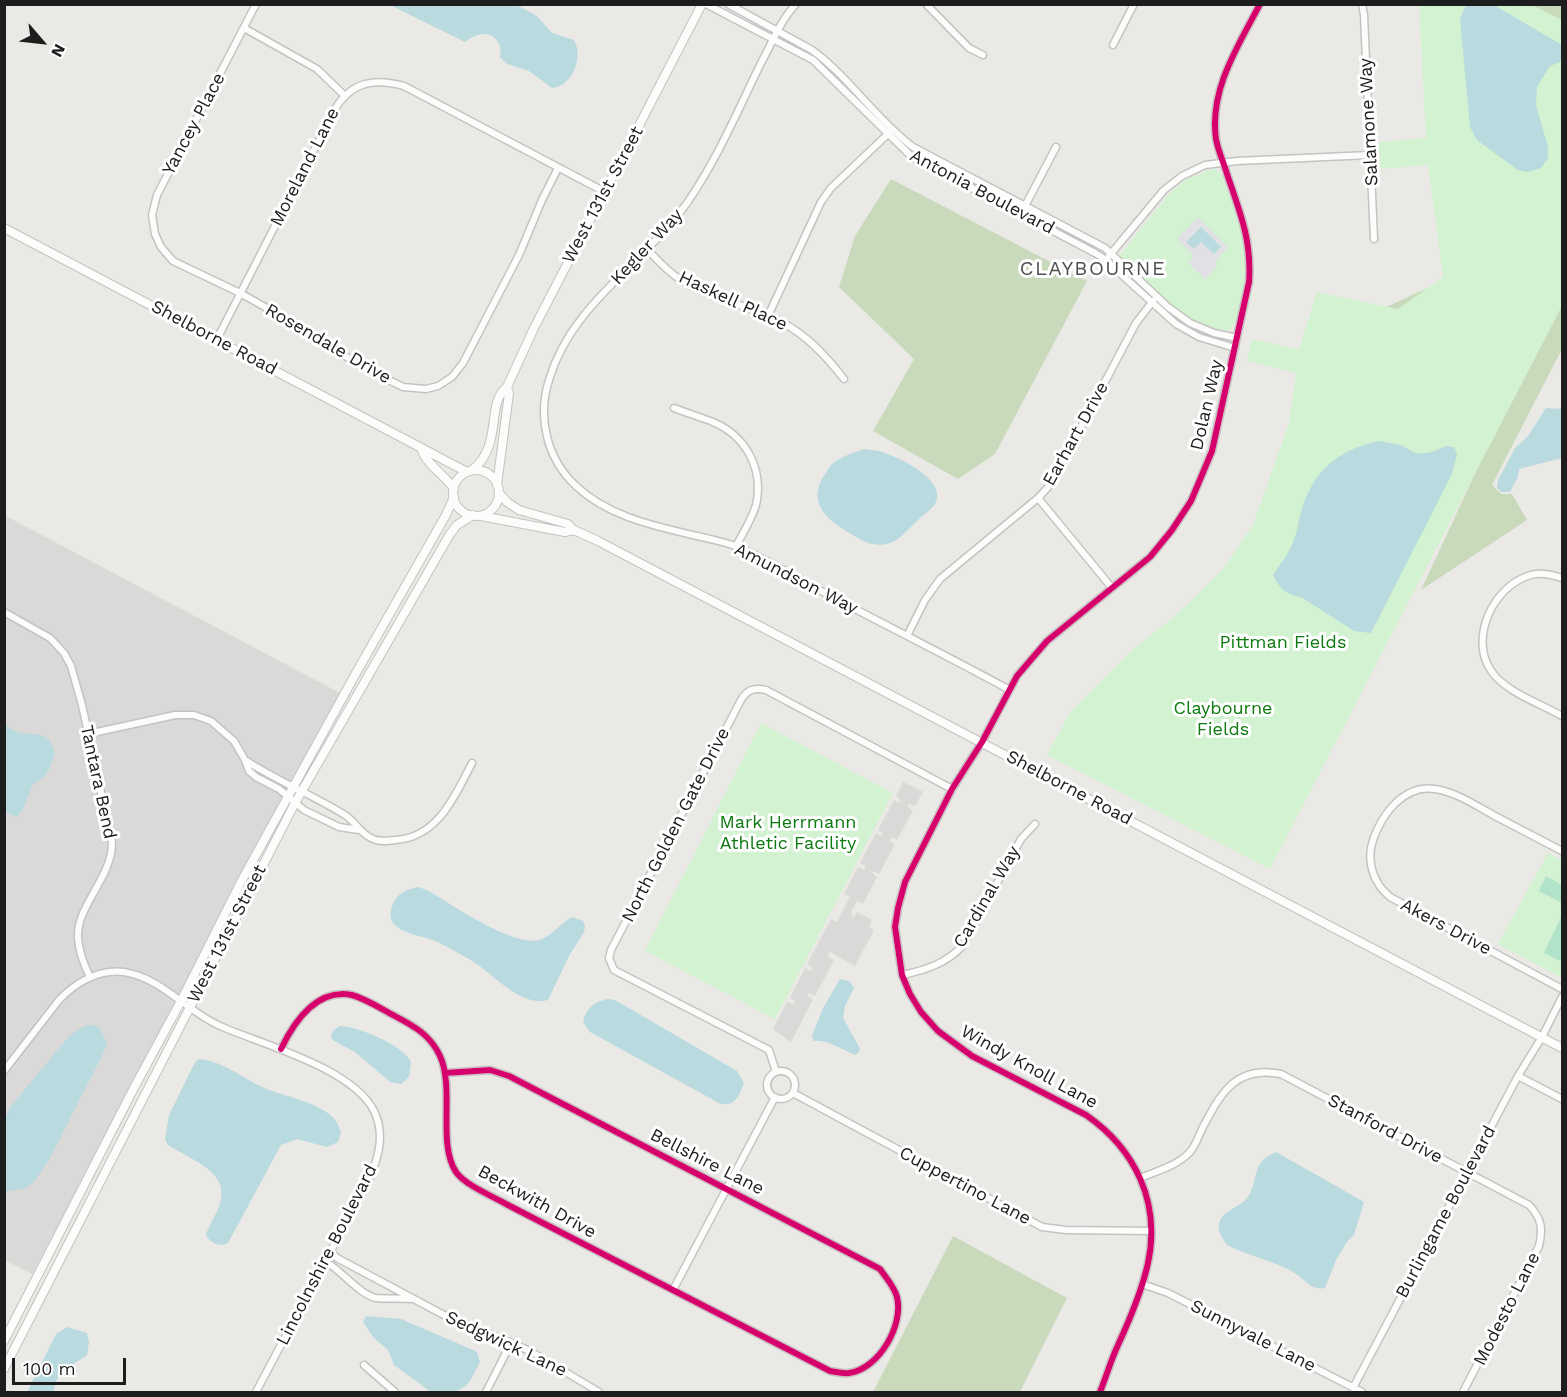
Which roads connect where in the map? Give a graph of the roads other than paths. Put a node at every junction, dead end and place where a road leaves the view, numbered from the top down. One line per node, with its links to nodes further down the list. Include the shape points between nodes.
1 (256, 4): 9 (street, Yancey Place)
2 (704, 4): 10 (street, Antonia Boulevard); 19 (street, West 131st Street)
3 (728, 4): 10 (street, Antonia Boulevard)
4 (796, 4): 10 (street, Kegler Way)
5 (926, 4): 12 (street, via 969,48)
6 (1134, 4): 11 (street)
7 (1260, 4): 17 (street, Dolan Way, via 1228,66 1219,93 1215,128)
8 (1362, 4): 16 (street, Salamone Way)
9 (244, 28): 13 (street, via 317,69); 24 (street, Yancey Place, via 157,195 152,224)
10 (775, 35): 14 (street, Antonia Boulevard, via 825,59); 25 (street, Kegler Way, via 697,188)
11 (1113, 45)
12 (983, 55)
13 (344, 95): 18 (street, Moreland Lane, via 376,81 404,86); 28 (street, Moreland Lane)
14 (890, 132): 20 (street, Antonia Boulevard); 21 (street, Antonia Boulevard, via 901,148 922,163); 31 (street, via 821,202)
15 (1056, 147): 20 (street)
16 (1370, 155): 17 (street); 23 (street, Salamone Way)
17 (1224, 162): 26 (street, via 1194,170 1164,190); 32 (street, Dolan Way, via 1247,235 1249,258 1249,282)
18 (558, 168): 19 (street, Moreland Lane); 28 (street, Rosendale Drive, via 519,255 463,363 438,386 403,387)
19 (605, 192): 36 (street, West 131st Street)
20 (1025, 206): 21 (street); 26 (street, Antonia Boulevard)
21 (1021, 214): 27 (street, Antonia Boulevard)
22 (4, 228): 33 (street, Shelborne Road)
23 (1374, 240)
24 (160, 248): 28 (street, Rosendale Drive, via 173,261)
25 (647, 249): 31 (street, Haskell Place, via 694,287); 39 (street, Kegler Way, via 583,315 554,365 543,416)
26 (1111, 253): 27 (street); 29 (street, Antonia Boulevard)
27 (1106, 260): 30 (street, Antonia Boulevard)
28 (240, 293): 33 (street, Moreland Lane)
29 (1157, 297): 30 (street, Earhart Drive); 32 (street, Antonia Boulevard, via 1190,323)
30 (1151, 303): 34 (street, Antonia Boulevard, via 1199,338); 43 (street, Earhart Drive, via 1136,323 1057,475)
31 (768, 316): 35 (street, Haskell Place, via 809,341)
32 (1237, 338): 34 (street, Dolan Way)
33 (216, 339): 38 (street, Shelborne Road)
34 (1235, 348): 48 (street, Dolan Way, via 1212,451 1191,501 1150,557)
35 (844, 379)
36 (507, 387): 40 (street, West 131st Street, via 496,408 489,450); 41 (street, West 131st Street)
37 (674, 408): 46 (street, via 724,428 753,460 758,484 755,506)
38 (422, 450): 40 (street, Shelborne Road); 42 (street, Shelborne Road)
39 (556, 459): 46 (street, Amundson Way, via 578,488 626,517)
40 (469, 472): 41 (street, via 489,474); 42 (street, via 457,481)
41 (498, 489): 44 (street, via 494,506 487,513); 45 (street, Shelborne Road, via 515,508 555,519)
42 (454, 493): 44 (street, via 460,509); 57 (street, West 131st Street, via 447,515)
43 (1038, 498): 48 (street); 50 (street, Earhart Drive, via 940,579)
44 (476, 515): 45 (street, Shelborne Road, via 565,532); 59 (street, West 131st Street, via 457,525 450,534)
45 (574, 530): 54 (street, Shelborne Road)
46 (736, 546): 50 (street, Amundson Way)
47 (1563, 578): 52 (street, via 1538,574 1508,587 1482,634 1483,653 1498,679)
48 (1112, 588): 51 (street, Dolan Way, via 1037,651)
49 (4, 612): 53 (street, Tantara Bend, via 44,634 64,653 75,675)
50 (907, 636): 51 (street, Amundson Way)
51 (1008, 689): 54 (street, Dolan Way)
52 (1563, 716)
53 (88, 734): 55 (street, via 175,715 194,715 211,721 234,741); 66 (street, Tantara Bend, via 112,843 109,863 78,932 80,952)
54 (982, 742): 58 (street, Windy Knoll Lane); 71 (street, Shelborne Road)
55 (245, 760): 57 (street); 60 (street, via 252,774)
56 (472, 763): 63 (street, via 442,816 419,835 387,841 373,839)
57 (293, 787): 59 (street); 60 (street, West 131st Street)
58 (952, 789): 65 (street, Windy Knoll Lane, via 905,882 898,908 895,927); 75 (street, North Golden Gate Drive, via 766,690 758,688 745,693 609,958 619,973 769,1050)
59 (302, 791): 61 (street, West 131st Street); 63 (street, via 348,816)
60 (288, 796): 61 (street); 69 (street, West 131st Street)
61 (295, 803): 63 (street, via 339,827); 70 (street, West 131st Street)
62 (1035, 824): 65 (street, Cardinal Way, via 1021,839 964,944 945,962)
63 (359, 830)
64 (1563, 852): 67 (street, Akers Drive, via 1455,795 1433,788 1415,791 1395,803 1370,851 1376,881 1390,897)
65 (902, 975): 82 (street, Windy Knoll Lane, via 921,1012 951,1042 1101,1125 1131,1159)
66 (90, 977): 69 (street, Lincolnshire Boulevard, via 113,972 136,975); 74 (street, via 59,1000)
67 (1563, 989)
68 (1563, 997): 71 (street, Burlingame Boulevard)
69 (181, 1001): 70 (street, Lincolnshire Boulevard); 92 (street, West 131st Street)
70 (189, 1008): 73 (street, Lincolnshire Boulevard, via 220,1026); 95 (street, West 131st Street)
71 (1542, 1037): 72 (street, Shelborne Road); 77 (street, Burlingame Boulevard)
72 (1563, 1048)
73 (281, 1049): 76 (street, Beckwith Drive, via 301,1015 317,1001 350,995 415,1026 434,1045); 86 (street, Lincolnshire Boulevard, via 356,1089 374,1111 380,1133 373,1170)
74 (4, 1071)
75 (776, 1072): 78 (street, via 785,1071 792,1076); 79 (street, via 768,1086)
76 (445, 1073): 83 (street, Bellshire Lane, via 490,1070 509,1076); 89 (street, Beckwith Drive, via 449,1154 457,1173 506,1204)
77 (1518, 1076): 80 (street); 81 (street, Burlingame Boulevard)
78 (793, 1093): 79 (street, via 786,1098); 85 (street, Cuppertino Lane, via 1042,1227)
79 (775, 1097): 83 (street)
80 (1563, 1099)
81 (1467, 1172): 82 (street, Stanford Drive, via 1281,1074 1260,1072 1239,1079 1218,1098 1191,1150 1182,1159); 84 (street, Stanford Drive, via 1529,1205); 96 (street, Burlingame Boulevard)
82 (1140, 1178): 85 (street, Windy Knoll Lane)
83 (726, 1189): 89 (street); 91 (street, Bellshire Lane, via 880,1269 897,1298 896,1325)
84 (1542, 1224): 103 (street, Modesto Lane, via 1539,1246)
85 (1151, 1231): 88 (street, Windy Knoll Lane)
86 (331, 1252): 87 (street, Lincolnshire Boulevard); 90 (street, Sedgwick Lane)
87 (326, 1262): 90 (street, Sedgwick Lane, via 369,1295); 97 (street, Lincolnshire Boulevard)
88 (1142, 1284): 96 (street, Sunnyvale Lane, via 1168,1293); 101 (street, Windy Knoll Lane)
89 (673, 1290): 91 (street, Beckwith Drive, via 830,1371 856,1371 874,1359)
90 (410, 1299): 93 (street, Sedgwick Lane)
91 (888, 1340)
92 (4, 1341)
93 (511, 1342): 99 (street); 100 (street, Sedgwick Lane)
94 (364, 1365): 98 (street)
95 (4, 1368)
96 (1353, 1388): 102 (street, Sunnyvale Lane)
97 (256, 1392)
98 (395, 1392)
99 (486, 1392)
100 (599, 1392)
101 (1100, 1392)
102 (1362, 1392)
103 (1463, 1392)

